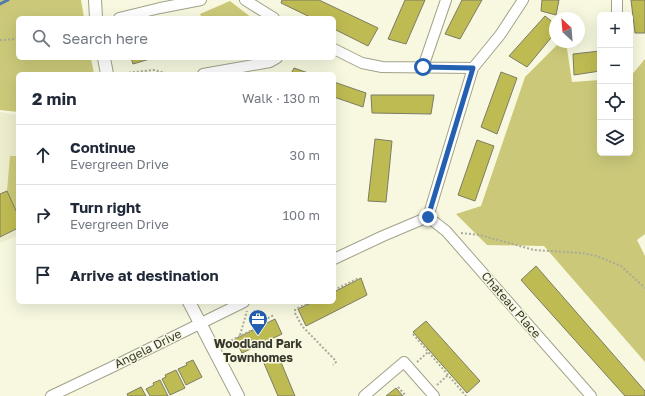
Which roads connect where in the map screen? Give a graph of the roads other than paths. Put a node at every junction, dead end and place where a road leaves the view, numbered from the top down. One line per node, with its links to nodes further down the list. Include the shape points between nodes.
1 (95, 0): 8 (street)
2 (201, 0): 9 (street)
3 (245, 0): 10 (street)
4 (446, 0): 14 (street)
5 (523, 0): 15 (street, via 500,35)
6 (617, 0): 7 (street)
7 (617, 12)
8 (96, 16)
9 (128, 16)
10 (271, 16)
11 (336, 50): 14 (street, via 362,63 382,67)
12 (104, 60): 16 (street)
13 (274, 60): 17 (street)
14 (423, 67): 15 (street)
15 (473, 68): 18 (street)
16 (107, 72)
17 (214, 72)
18 (428, 217): 19 (street); 27 (street, Chateau Place, via 446,231)
19 (336, 258)
20 (190, 304): 22 (street)
21 (246, 306): 22 (street, Angela Drive)
22 (200, 324): 23 (street, Angela Drive); 24 (street)
23 (51, 396)
24 (238, 396)
25 (364, 396): 26 (street, via 404,362)
26 (434, 396)
27 (591, 396)

